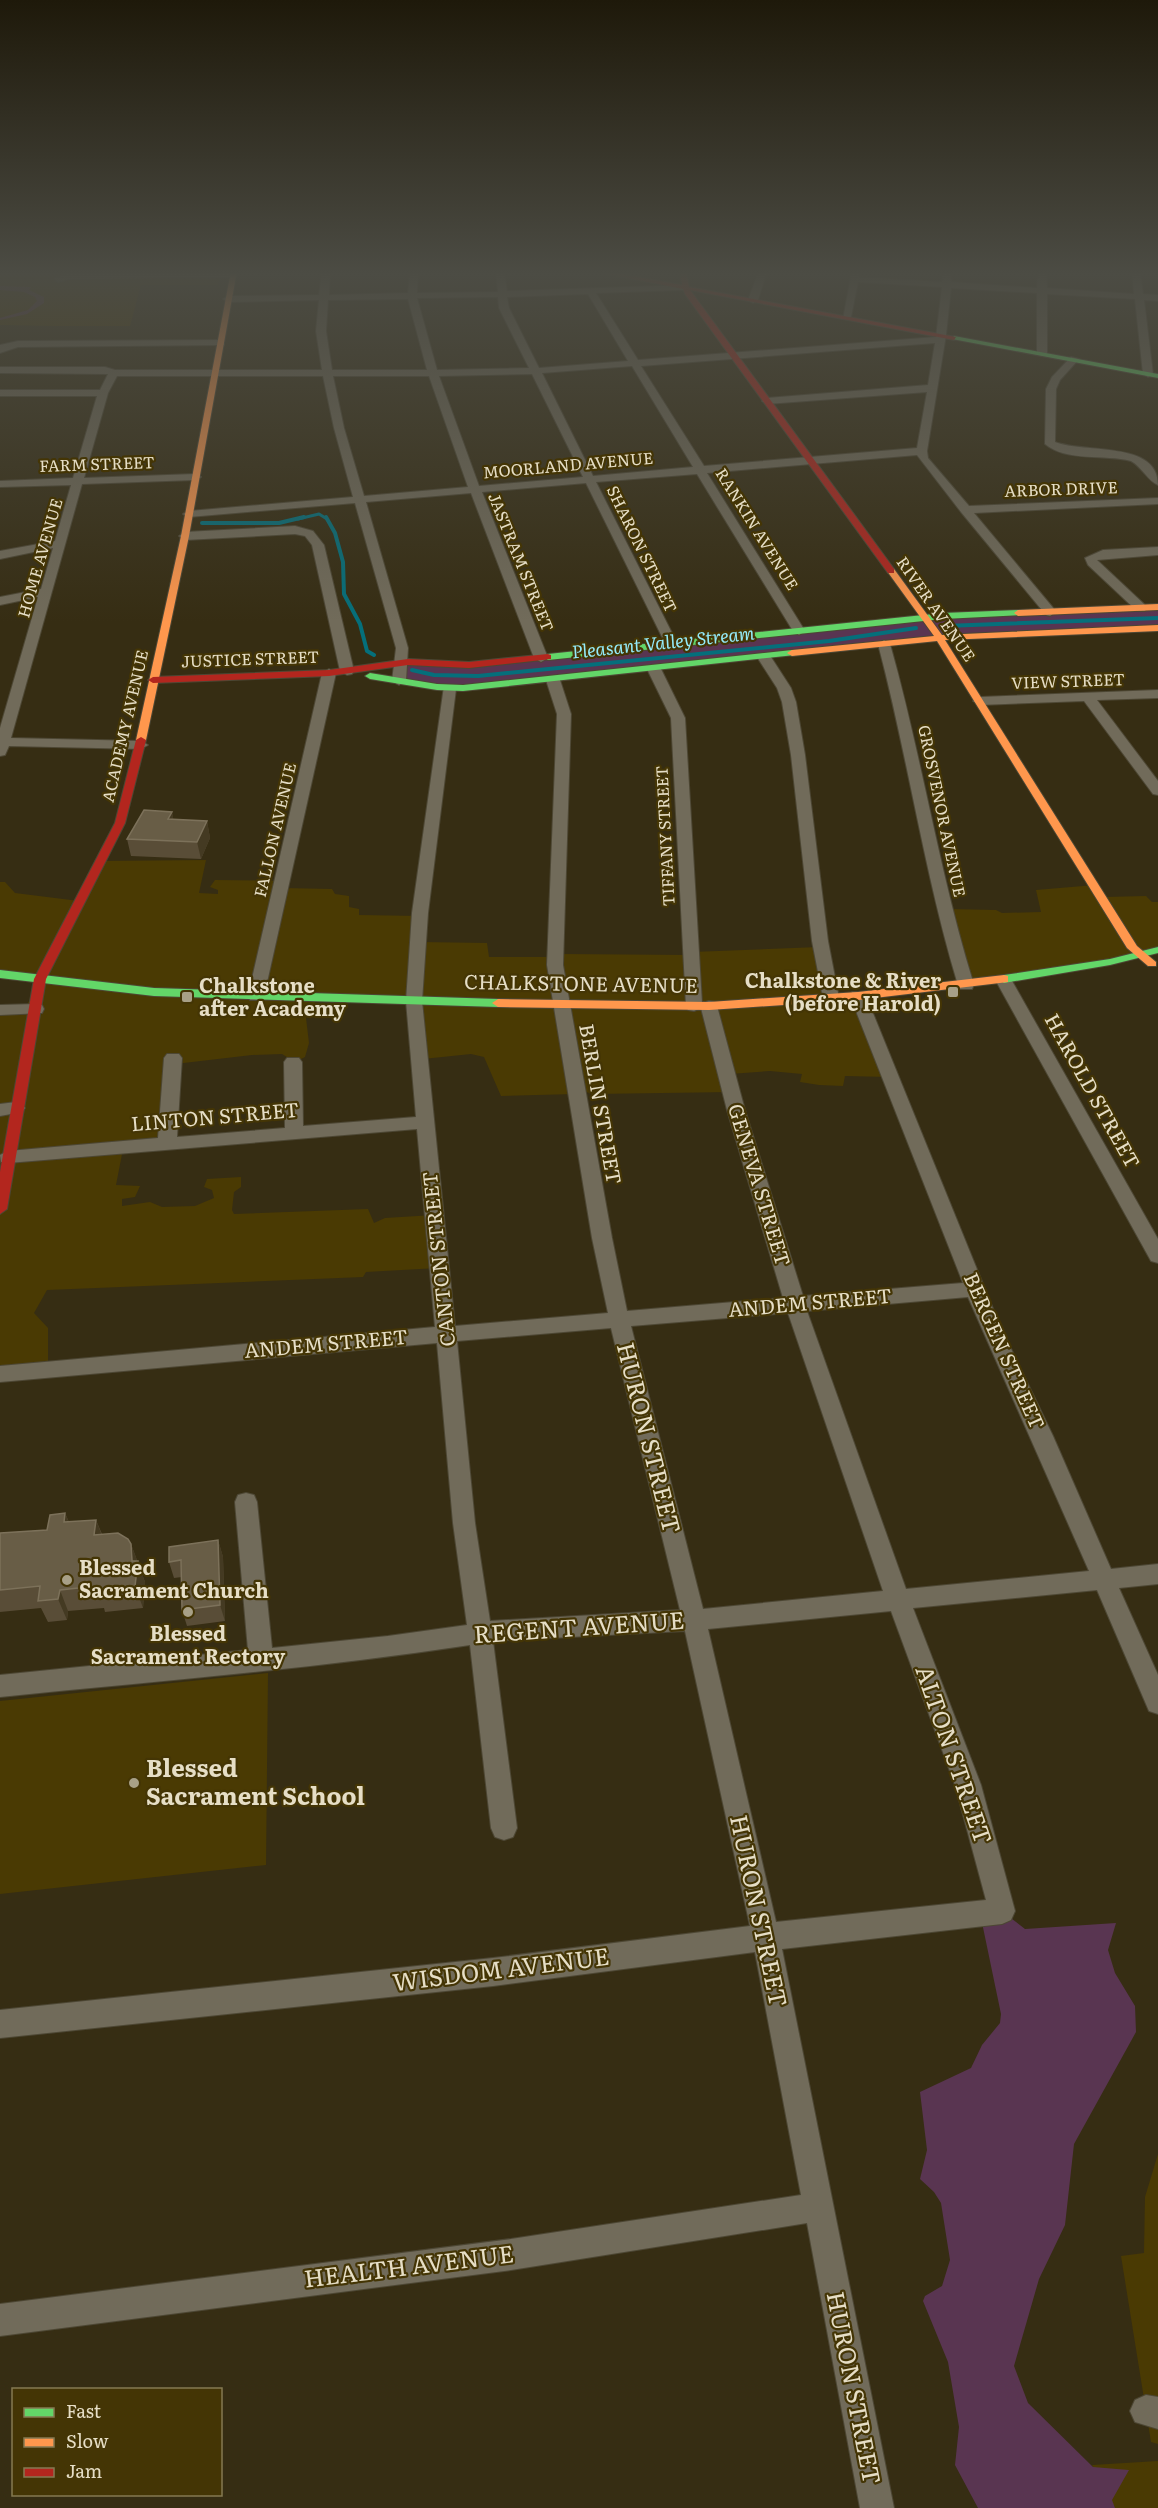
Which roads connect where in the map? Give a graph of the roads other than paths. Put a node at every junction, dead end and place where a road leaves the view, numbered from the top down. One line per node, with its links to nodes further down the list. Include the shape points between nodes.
1 (106, 388): 11 (street, HOME AVENUE)
2 (212, 388): 16 (street, ACADEMY AVENUE)
3 (331, 388): 22 (street)
4 (438, 388): 21 (street, JASTRAM STREET)
5 (543, 388): 17 (street, SHARON STREET)
6 (649, 388): 15 (street, RANKIN AVENUE)
7 (757, 388): 12 (street, RIVER AVENUE)
8 (933, 388): 12 (street); 13 (street)
9 (1051, 388): 19 (street, ARBOR DRIVE, via 1050,444 1069,451 1133,457 1144,463)
10 (0, 393): 11 (street)
11 (104, 393): 18 (street, HOME AVENUE)
12 (767, 401): 14 (street, RIVER AVENUE)
13 (922, 451): 14 (street, MOORLAND AVENUE); 24 (street, via 928,466)
14 (810, 461): 15 (street, MOORLAND AVENUE); 35 (street, RIVER AVENUE)
15 (700, 471): 17 (street, MOORLAND AVENUE); 37 (street, RANKIN AVENUE)
16 (195, 477): 18 (street, FARM STREET); 25 (street, ACADEMY AVENUE)
17 (590, 480): 21 (street, MOORLAND AVENUE); 41 (street, SHARON STREET)
18 (79, 482): 20 (street, FARM STREET); 27 (street, HOME AVENUE)
19 (1158, 482)
20 (0, 484)
21 (474, 490): 22 (street, MOORLAND AVENUE); 43 (street, JASTRAM STREET)
22 (361, 500): 25 (street, MOORLAND AVENUE); 39 (street)
23 (1158, 501): 24 (street, ARBOR DRIVE)
24 (965, 510): 34 (street)
25 (189, 514): 26 (street, ACADEMY AVENUE)
26 (185, 536): 47 (street, via 309,532 318,545); 49 (street, ACADEMY AVENUE)
27 (61, 543): 29 (street); 30 (street, HOME AVENUE)
28 (1158, 551): 33 (street, via 1091,558)
29 (0, 555)
30 (47, 591): 31 (street); 57 (street, HOME AVENUE)
31 (0, 602)
32 (1158, 607): 33 (street)
33 (1140, 608): 34 (street)
34 (1050, 612): 35 (street)
35 (924, 618): 37 (street); 38 (street, RIVER AVENUE)
36 (1158, 628): 38 (street)
37 (799, 632): 41 (street)
38 (939, 638): 40 (street); 55 (street, RIVER AVENUE)
39 (400, 643): 44 (street); 45 (street, via 422,656)
40 (884, 644): 42 (street); 65 (street, GROSVENOR AVENUE)
41 (672, 645): 43 (street)
42 (764, 657): 46 (street); 68 (street, via 789,702)
43 (541, 658): 45 (street)
44 (401, 662): 45 (street); 47 (street); 51 (street)
45 (458, 664)
46 (654, 669): 50 (street); 71 (street, TIFFANY STREET, via 678,718)
47 (347, 671): 48 (street, JUSTICE STREET); 51 (street)
48 (329, 673): 49 (street, JUSTICE STREET); 66 (street, FALLON AVENUE)
49 (153, 680): 56 (street, ACADEMY AVENUE)
50 (553, 680): 52 (street); 70 (street, BERLIN STREET, via 564,714 555,965)
51 (399, 681): 52 (street)
52 (449, 688): 69 (street, CANTON STREET, via 420,913)
53 (1158, 693): 54 (street, VIEW STREET)
54 (1088, 697): 55 (street, VIEW STREET); 58 (street)
55 (980, 701): 60 (street, RIVER AVENUE)
56 (141, 745): 57 (street); 63 (street, ACADEMY AVENUE, via 120,823)
57 (1, 746)
58 (1158, 792)
59 (1158, 950): 60 (street, CHALKSTONE AVENUE)
60 (1142, 955): 61 (street, RIVER AVENUE); 64 (street, CHALKSTONE AVENUE)
61 (1158, 970)
62 (0, 974): 63 (street, CHALKSTONE AVENUE)
63 (40, 979): 66 (street, CHALKSTONE AVENUE, via 154,992); 72 (street, ACADEMY AVENUE)
64 (1004, 981): 65 (street, CHALKSTONE AVENUE); 82 (street, HAROLD STREET)
65 (966, 986): 67 (street, CHALKSTONE AVENUE)
66 (256, 996): 69 (street, CHALKSTONE AVENUE)
67 (858, 996): 68 (street, CHALKSTONE AVENUE); 84 (street, BERGEN STREET)
68 (831, 998): 71 (street, CHALKSTONE AVENUE)
69 (414, 1001): 70 (street, CHALKSTONE AVENUE); 77 (street, CANTON STREET)
70 (561, 1002): 71 (street, CHALKSTONE AVENUE); 86 (street, BERLIN STREET)
71 (701, 1006): 85 (street, GENEVA STREET)
72 (36, 1009): 73 (street); 76 (street, ACADEMY AVENUE)
73 (0, 1010)
74 (173, 1058): 79 (street)
75 (293, 1062): 78 (street)
76 (8, 1109): 80 (street, ACADEMY AVENUE)
77 (426, 1122): 78 (street, LINTON STREET); 87 (street, CANTON STREET)
78 (294, 1133): 79 (street, LINTON STREET)
79 (167, 1144): 80 (street, LINTON STREET)
80 (8, 1157): 81 (street, ACADEMY AVENUE)
81 (0, 1209)
82 (1153, 1234): 83 (street, HAROLD STREET)
83 (1158, 1256)
84 (975, 1289): 85 (street, ANDEM STREET); 91 (street, BERGEN STREET)
85 (795, 1304): 86 (street, ANDEM STREET); 92 (street, GENEVA STREET)
86 (619, 1319): 87 (street, ANDEM STREET); 93 (street, HURON STREET)
87 (447, 1334): 88 (street, ANDEM STREET); 94 (street, CANTON STREET, via 464,1523)
88 (0, 1374)
89 (246, 1502): 95 (street)
90 (1158, 1574): 91 (street, REGENT AVENUE)
91 (1105, 1579): 92 (street, REGENT AVENUE); 97 (street, BERGEN STREET)
92 (897, 1600): 93 (street, REGENT AVENUE); 99 (street, ALTON STREET, via 968,1785)
93 (694, 1620): 94 (street, REGENT AVENUE); 100 (street, HURON STREET)
94 (480, 1634): 95 (street, REGENT AVENUE); 98 (street, CANTON STREET)
95 (261, 1660): 96 (street, REGENT AVENUE)
96 (0, 1686)
97 (1158, 1703)
98 (504, 1828)
99 (1002, 1911): 100 (street, WISDOM AVENUE)
100 (765, 1938): 101 (street, WISDOM AVENUE, via 481,1973); 102 (street, HURON STREET)
101 (0, 2024)
102 (816, 2207): 103 (street, HEALTH AVENUE, via 530,2252); 104 (street, HURON STREET)
103 (0, 2320)
104 (877, 2508)

